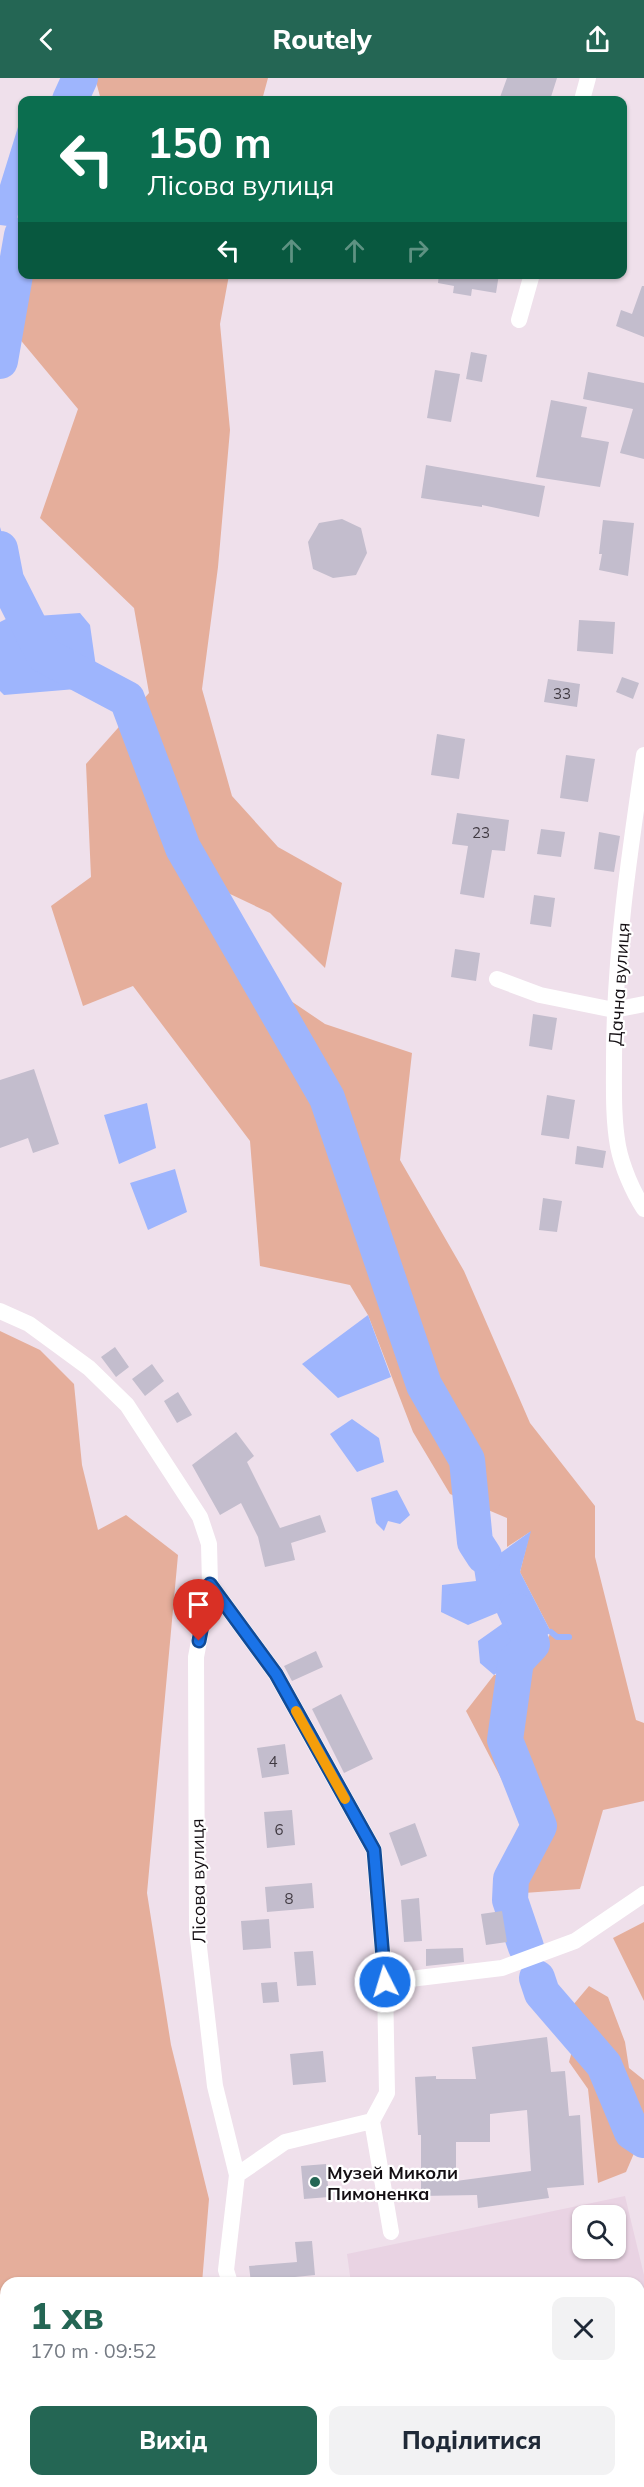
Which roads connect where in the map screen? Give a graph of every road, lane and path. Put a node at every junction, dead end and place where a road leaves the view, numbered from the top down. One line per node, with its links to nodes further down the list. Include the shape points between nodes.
1 (588, 78): 2 (street)
2 (583, 96)
3 (531, 279): 4 (street)
4 (519, 320)
5 (644, 755): 8 (street, Дачна вулиця)
6 (497, 979): 8 (street, via 540,995)
7 (644, 1004): 8 (street)
8 (614, 1010): 9 (street, Дачна вулиця, via 618,1147)
9 (644, 1209)
10 (0, 1311): 11 (street, Лісова вулиця, via 29,1324 89,1368 127,1405 200,1516 209,1544)
11 (210, 1584): 13 (street, via 276,1674 374,1850); 15 (street, Лісова вулиця, via 196,1657 197,1930 215,2086)
12 (644, 1894): 13 (street, via 575,1941 502,1968)
13 (385, 1982): 14 (street, via 387,2093)
14 (372, 2121): 15 (street, via 285,2142); 16 (street)
15 (237, 2175): 17 (street, Лісова вулиця)
16 (392, 2232)
17 (228, 2277)

